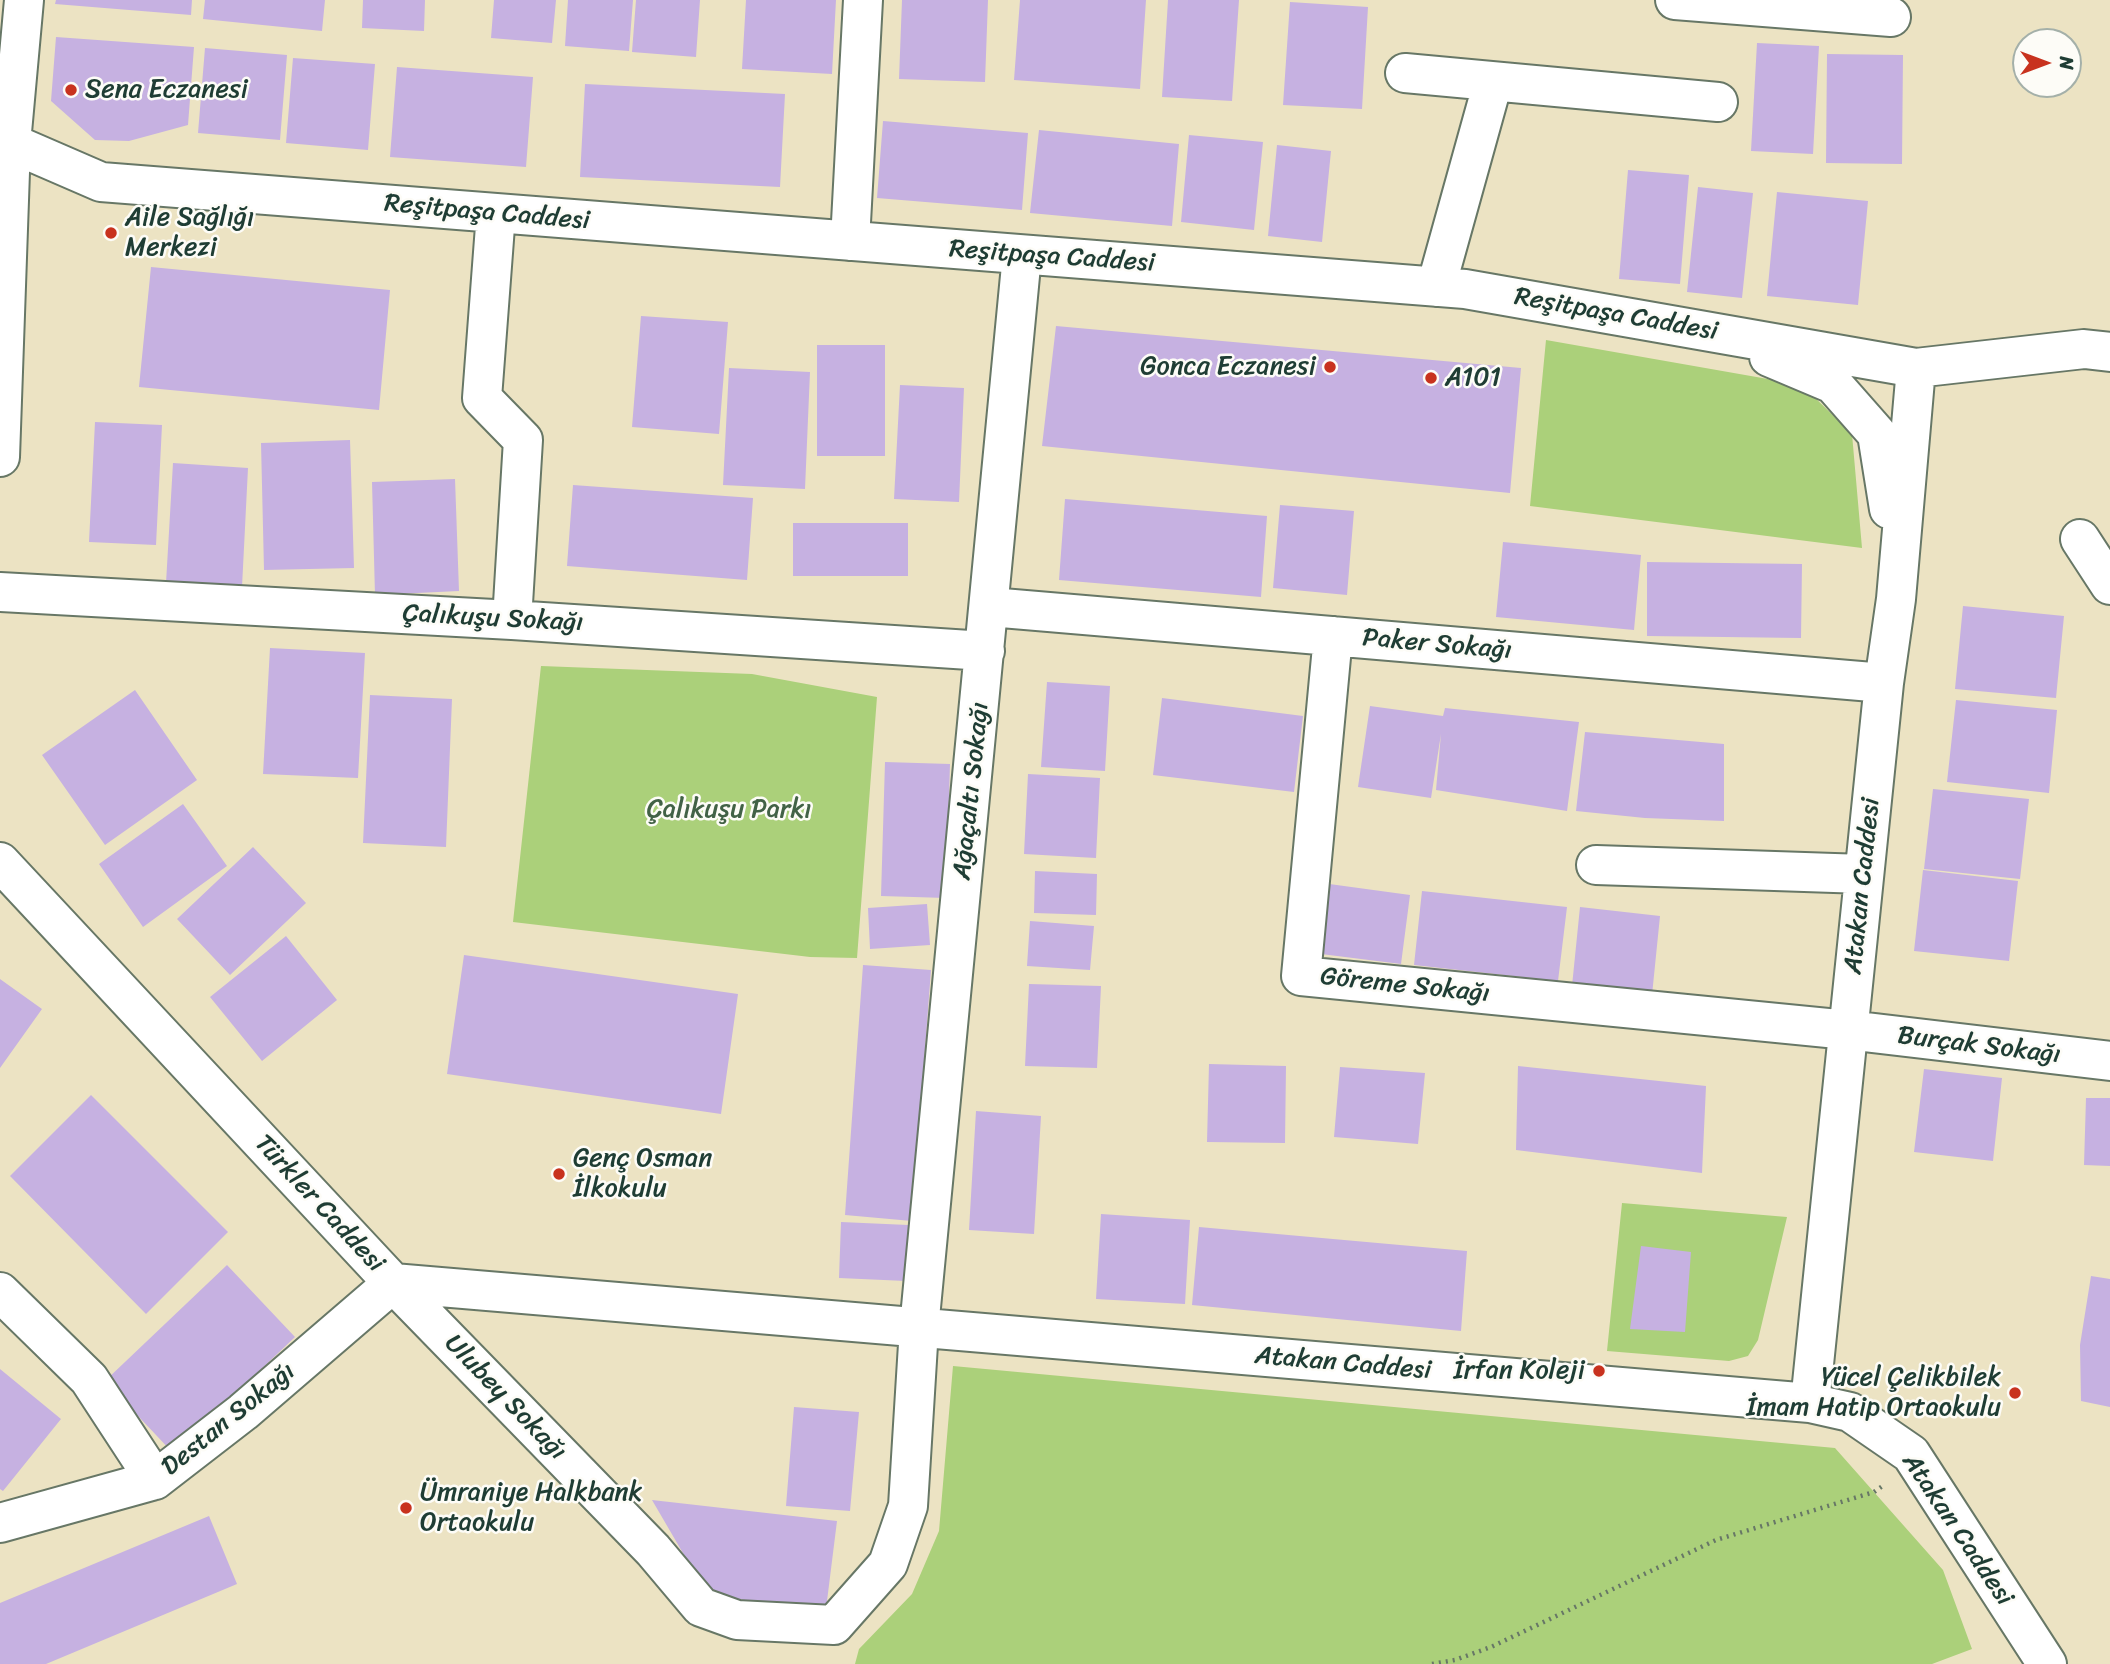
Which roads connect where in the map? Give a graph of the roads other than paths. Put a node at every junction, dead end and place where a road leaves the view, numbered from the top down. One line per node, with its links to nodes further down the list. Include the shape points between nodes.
1 (24, 0): 8 (street)
2 (863, 0): 10 (street)
3 (1675, 0): 4 (street)
4 (1891, 18)
5 (1405, 73): 6 (street)
6 (1493, 82): 7 (street); 12 (street)
7 (1718, 102)
8 (5, 139): 9 (street, Reşitpaşa Caddesi, via 101,182); 16 (street)
9 (496, 213): 10 (street, Reşitpaşa Caddesi); 22 (street, via 482,398 523,440)
10 (850, 241): 11 (street, Reşitpaşa Caddesi)
11 (1022, 255): 12 (street, Reşitpaşa Caddesi); 21 (street, Ağaçaltı Sokağı)
12 (1436, 287): 13 (street, Reşitpaşa Caddesi)
13 (1704, 329): 15 (street, Reşitpaşa Caddesi); 20 (street, via 1833,384 1877,434 1889,499)
14 (2110, 352): 15 (street, Reşitpaşa Caddesi, via 2084,349)
15 (1916, 368): 20 (street, Atakan Caddesi)
16 (0, 457)
17 (2080, 539): 18 (street)
18 (2110, 585)
19 (0, 592): 22 (street, Çalıkuşu Sokağı)
20 (1896, 599): 25 (street, Atakan Caddesi)
21 (990, 607): 23 (street, Paker Sokağı); 24 (street, Ağaçaltı Sokağı)
22 (512, 620): 24 (street, Çalıkuşu Sokağı)
23 (1333, 636): 25 (street, Paker Sokağı); 29 (street, Göreme Sokağı, via 1301,976)
24 (985, 651): 33 (street, Ağaçaltı Sokağı)
25 (1884, 683): 28 (street, Atakan Caddesi)
26 (0, 862): 31 (street, Türkler Caddesi)
27 (1596, 865): 28 (street)
28 (1864, 874): 29 (street, Atakan Caddesi)
29 (1848, 1030): 30 (street, Burçak Sokağı); 34 (street, Atakan Caddesi)
30 (2110, 1061)
31 (393, 1283): 33 (street, Türkler Caddesi); 35 (street, Destan Sokağı, via 243,1412); 37 (street, Ulubey Sokağı, via 653,1550)
32 (0, 1292): 35 (street, via 89,1379)
33 (919, 1328): 34 (street, Atakan Caddesi); 37 (street, Ağaçaltı Sokağı, via 908,1506 888,1564 834,1625 737,1620)
34 (1810, 1403): 38 (street, Atakan Caddesi, via 1850,1412 1911,1454)
35 (155, 1480): 36 (street, Destan Sokağı)
36 (0, 1523)
37 (701, 1607)
38 (2047, 1664)

